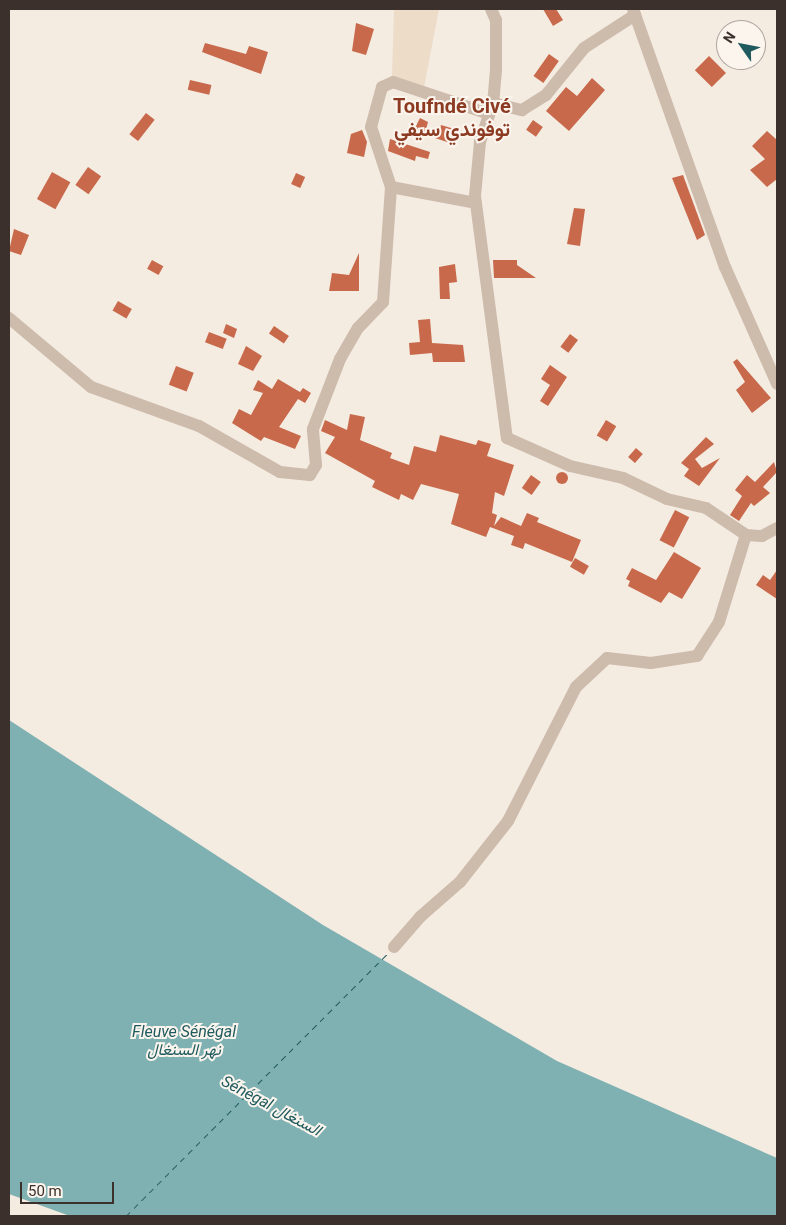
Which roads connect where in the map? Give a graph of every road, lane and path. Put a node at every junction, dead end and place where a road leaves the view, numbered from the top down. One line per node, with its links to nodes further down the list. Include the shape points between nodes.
1 (491, 9): 3 (street, via 496,20)
2 (634, 12): 3 (street, via 584,48 546,95 522,110); 7 (street, via 725,267)
3 (491, 108): 4 (street, via 386,82 371,127); 5 (street, via 480,142)
4 (391, 187): 5 (street); 6 (street, via 383,302 358,328 340,359 313,430 316,465 310,475 280,472 199,426 90,387)
5 (476, 203): 9 (street, via 507,438 570,466 623,478 666,499 706,508)
6 (9, 318)
7 (777, 384)
8 (777, 528): 9 (street, via 762,536)
9 (746, 534): 10 (street, via 719,622 697,656 651,663 607,658 576,688 508,821 460,882 420,917)
10 (394, 947)

